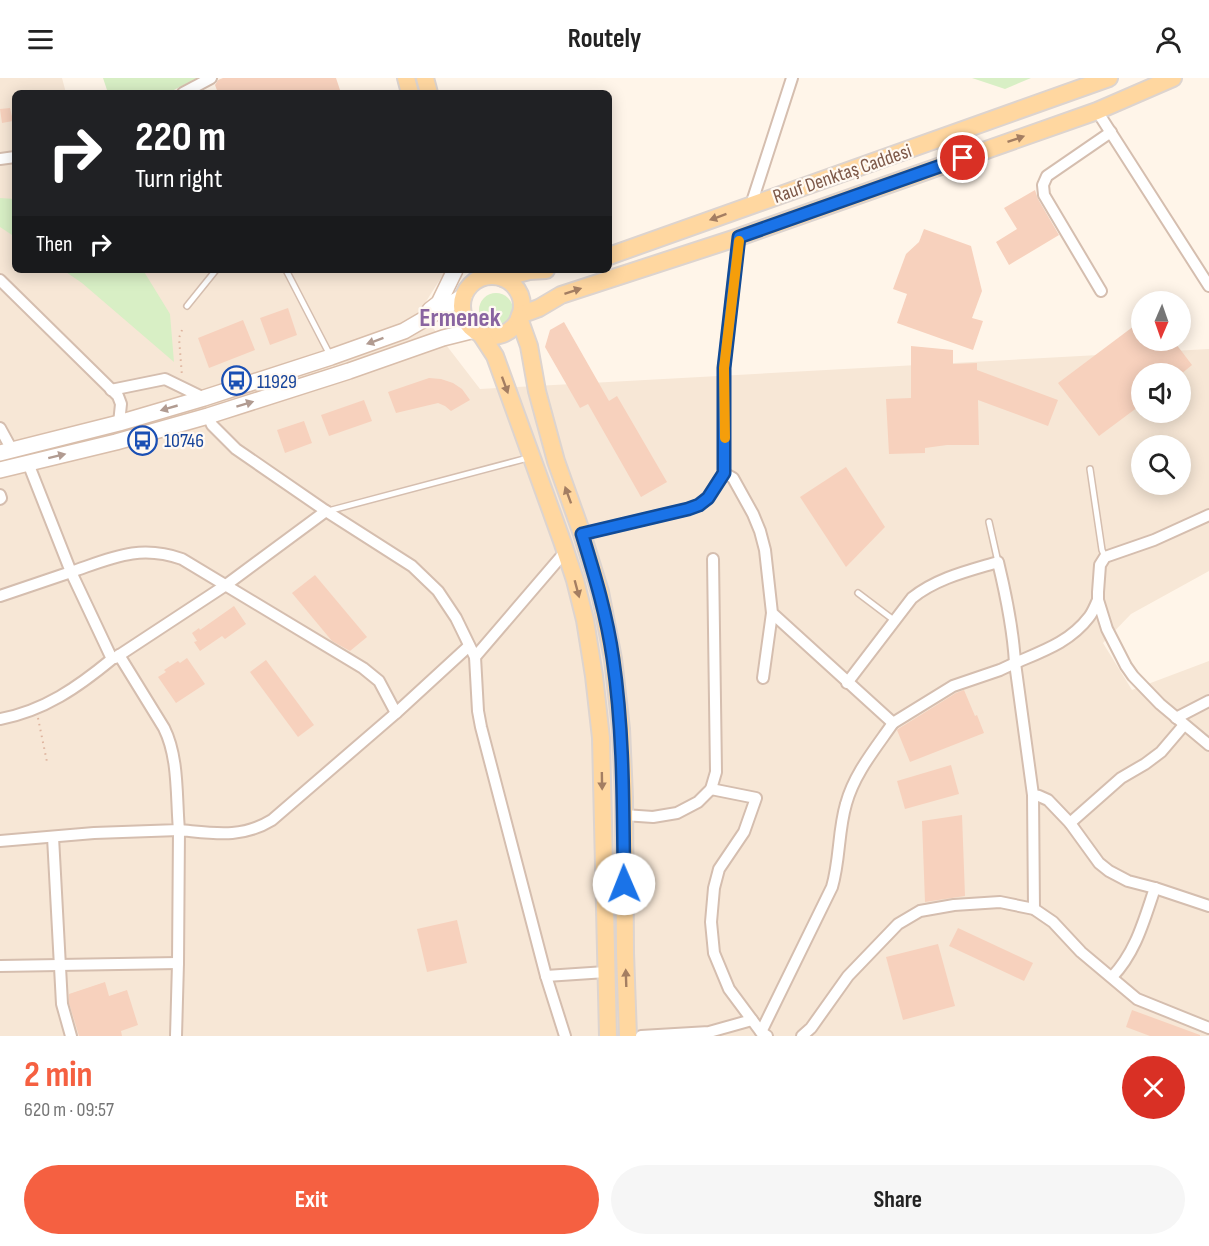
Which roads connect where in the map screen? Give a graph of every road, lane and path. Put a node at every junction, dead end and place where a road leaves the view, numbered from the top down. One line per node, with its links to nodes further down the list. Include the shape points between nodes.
1 (211, 78): 6 (street)
2 (792, 78): 9 (street)
3 (1109, 78): 5 (main road, Rauf Denktaş Caddesi)
4 (1173, 78): 7 (main road, Rauf Denktaş Caddesi)
5 (1084, 82): 9 (main road, Rauf Denktaş Caddesi)
6 (189, 90)
7 (1097, 111): 8 (street); 10 (main road, Rauf Denktaş Caddesi, one-way to 7)
8 (1111, 132): 18 (street); 19 (street, via 1047,176 1042,185 1044,195)
9 (751, 205): 11 (main road, Rauf Denktaş Caddesi, one-way to 11)
10 (739, 237): 22 (main road, Rauf Denktaş Caddesi, one-way to 10, via 561,295); 38 (street, via 724,368)
11 (612, 255)
12 (214, 273): 21 (lane)
13 (288, 273): 26 (lane)
14 (454, 273): 24 (street, via 439,303)
15 (464, 273): 20 (main road)
16 (500, 275): 20 (main road, via 474,282); 22 (main road, via 519,293)
17 (0, 280): 28 (street)
18 (1209, 286)
19 (1101, 291)
20 (465, 294): 24 (street); 25 (main road, via 463,313)
21 (187, 306)
22 (520, 317): 25 (main road, via 502,334); 42 (main road, one-way to 22, via 556,461)
23 (182, 330): 27 (path, via 179,338)
24 (404, 331): 26 (street, one-way to 26)
25 (477, 331): 30 (street, one-way to 25, via 443,338); 43 (main road, one-way to 43, via 495,356)
26 (331, 357): 29 (street)
27 (183, 388): 28 (street, via 165,379); 29 (street)
28 (111, 390): 31 (street, via 121,404)
29 (204, 398): 30 (street); 31 (street, one-way to 31)
30 (208, 416): 35 (street, one-way to 30); 39 (street, via 236,449)
31 (118, 423): 33 (street)
32 (0, 428): 33 (street)
33 (6, 451)
34 (524, 459): 39 (lane)
35 (28, 464): 37 (street); 47 (street)
36 (1090, 469): 44 (lane)
37 (0, 470)
38 (724, 473): 42 (street, via 699,505); 52 (street, via 733,478 760,531)
39 (326, 511): 48 (street); 54 (street, via 412,566 438,591)
40 (1209, 515): 44 (street, via 1154,540)
41 (989, 522): 46 (lane)
42 (582, 534): 70 (main road, via 600,592 613,659 621,729)
43 (565, 552): 56 (street); 81 (main road, one-way to 81, via 585,620 601,738)
44 (1105, 556): 51 (street, via 1100,565)
45 (713, 559): 68 (street, via 716,772)
46 (998, 562): 53 (street, via 930,585 912,598); 57 (street, via 1010,612)
47 (71, 572): 48 (street, via 122,555 152,552 182,559); 50 (street); 55 (street)
48 (226, 585): 55 (street); 62 (street, via 372,674)
49 (858, 593): 53 (lane)
50 (0, 596)
51 (1098, 600): 57 (street, via 1088,619 1068,637); 64 (street, via 1107,629 1126,666)
52 (772, 613): 58 (street); 59 (street)
53 (895, 621): 59 (street)
54 (469, 646): 56 (street); 62 (street)
55 (116, 657): 61 (street, via 57,699); 72 (street, via 170,741)
56 (475, 657): 82 (street, via 481,727)
57 (1015, 663): 65 (street, via 953,687); 69 (street)
58 (763, 678)
59 (847, 683): 65 (street)
60 (1209, 701): 64 (street)
61 (36, 709): 63 (street); 67 (path)
62 (396, 714): 72 (street, via 264,825 228,834)
63 (0, 719)
64 (1180, 722): 66 (street); 71 (street, via 1161,752 1121,778)
65 (893, 723): 86 (street, via 851,788 832,887)
66 (1209, 745)
67 (47, 762)
68 (711, 789): 70 (street, via 698,802 677,813 653,817); 84 (street, via 756,798 744,832 719,869 711,922 714,953 725,980)
69 (1033, 795): 71 (street, via 1048,800); 77 (street)
70 (624, 815): 91 (main road, one-way to 70)
71 (1070, 824): 75 (street, via 1109,872)
72 (179, 830): 73 (street); 78 (street)
73 (53, 837): 74 (street); 79 (street)
74 (0, 841)
75 (1155, 888): 76 (street); 83 (street, via 1134,947)
76 (1209, 906)
77 (1034, 909): 83 (street); 93 (street, via 1000,902 920,911 898,924 848,976)
78 (178, 963): 79 (street); 87 (street)
79 (60, 964): 80 (street); 88 (street, via 62,1004)
80 (0, 966)
81 (606, 972): 82 (street); 90 (main road)
82 (546, 976): 89 (street)
83 (1112, 977): 85 (street, via 1137,999)
84 (752, 1020): 86 (street); 92 (street, via 709,1032)
85 (1209, 1028)
86 (764, 1034)
87 (177, 1035)
88 (71, 1036)
89 (565, 1036)
90 (608, 1036)
91 (628, 1036)
92 (641, 1036)
93 (802, 1036)

